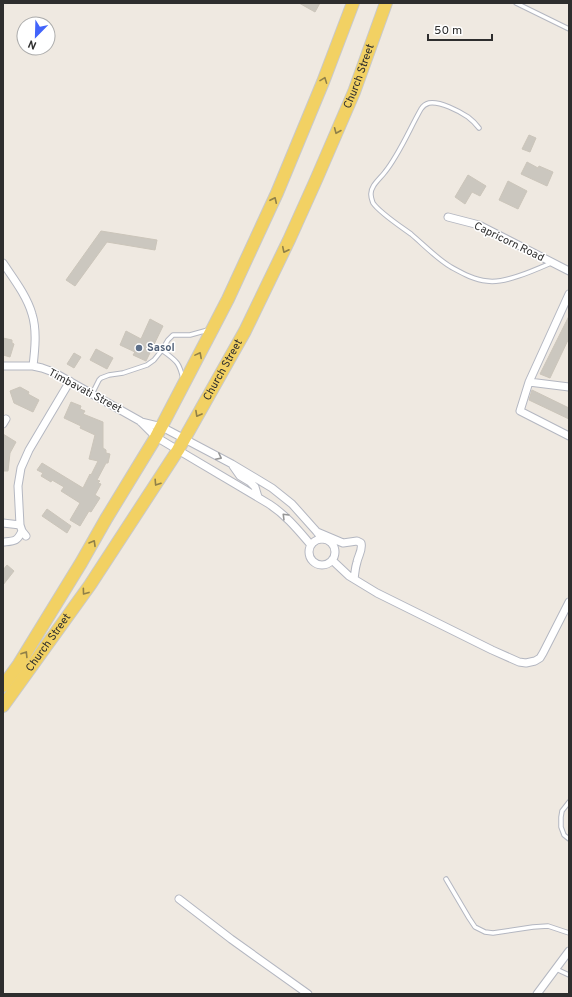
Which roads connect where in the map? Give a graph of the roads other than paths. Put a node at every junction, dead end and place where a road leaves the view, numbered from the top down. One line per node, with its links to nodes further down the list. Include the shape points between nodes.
1 (353, 3): 11 (main road, Church Street, one-way to 1, via 277,193)
2 (386, 3): 23 (main road, Church Street, one-way to 23, via 354,92 289,240 245,331)
3 (516, 3): 4 (lane)
4 (569, 29)
5 (480, 128): 8 (lane, via 458,111 428,103 418,115 391,164 370,192 374,204 436,257 472,277 488,282 499,281)
6 (448, 217): 8 (street, Capricorn Road, via 479,225)
7 (3, 263): 14 (street, via 28,302 32,315 35,336)
8 (552, 263): 9 (street, Capricorn Road)
9 (569, 271)
10 (569, 294): 16 (street)
11 (213, 328): 12 (lane, via 190,335 173,335); 17 (main road, Church Street, one-way to 11)
12 (162, 350): 17 (lane, via 178,363); 19 (lane, via 147,365 101,378)
13 (3, 366): 14 (street, Timbavati Street)
14 (33, 366): 15 (street, Timbavati Street)
15 (70, 381): 19 (street, Timbavati Street); 28 (street, via 21,468 18,486)
16 (529, 382): 18 (street); 22 (street, via 520,411)
17 (184, 384): 21 (main road, Church Street)
18 (569, 387)
19 (92, 394): 20 (street, Timbavati Street)
20 (140, 422): 21 (street, Timbavati Street); 21 (street, Timbavati Street)
21 (159, 432): 23 (street, Timbavati Street); 24 (street, Timbavati Street); 36 (main road, Church Street, one-way to 21, via 77,570)
22 (569, 436)
23 (184, 439): 24 (main road, Church Street); 25 (street, Timbavati Street, one-way to 25)
24 (178, 450): 26 (street, Timbavati Street); 37 (main road, Church Street, one-way to 37, via 90,585)
25 (232, 464): 26 (street, via 240,476 255,488); 29 (street, Timbavati Street, via 282,495)
26 (258, 497): 32 (street, Timbavati Street, one-way to 26, via 280,511)
27 (3, 523): 28 (street)
28 (23, 531): 31 (street, via 15,541)
29 (317, 532): 30 (street, Timbavati Street); 34 (street, via 343,543 361,543)
30 (322, 539): 32 (street); 33 (street, via 333,545 335,553)
31 (3, 542)
32 (311, 545): 33 (street, via 313,561 325,565)
33 (332, 560): 34 (street)
34 (354, 579): 35 (street, via 492,650 526,663 540,658)
35 (569, 602)
36 (3, 686)
37 (3, 706)
38 (569, 802): 39 (lane, via 560,817 564,835)
39 (569, 839)
40 (446, 879): 42 (lane, via 469,918 475,926 485,932 548,926)
41 (179, 899): 46 (street)
42 (569, 933)
43 (569, 951): 44 (street)
44 (556, 969): 45 (lane); 47 (street)
45 (569, 975)
46 (308, 994)
47 (537, 994)

